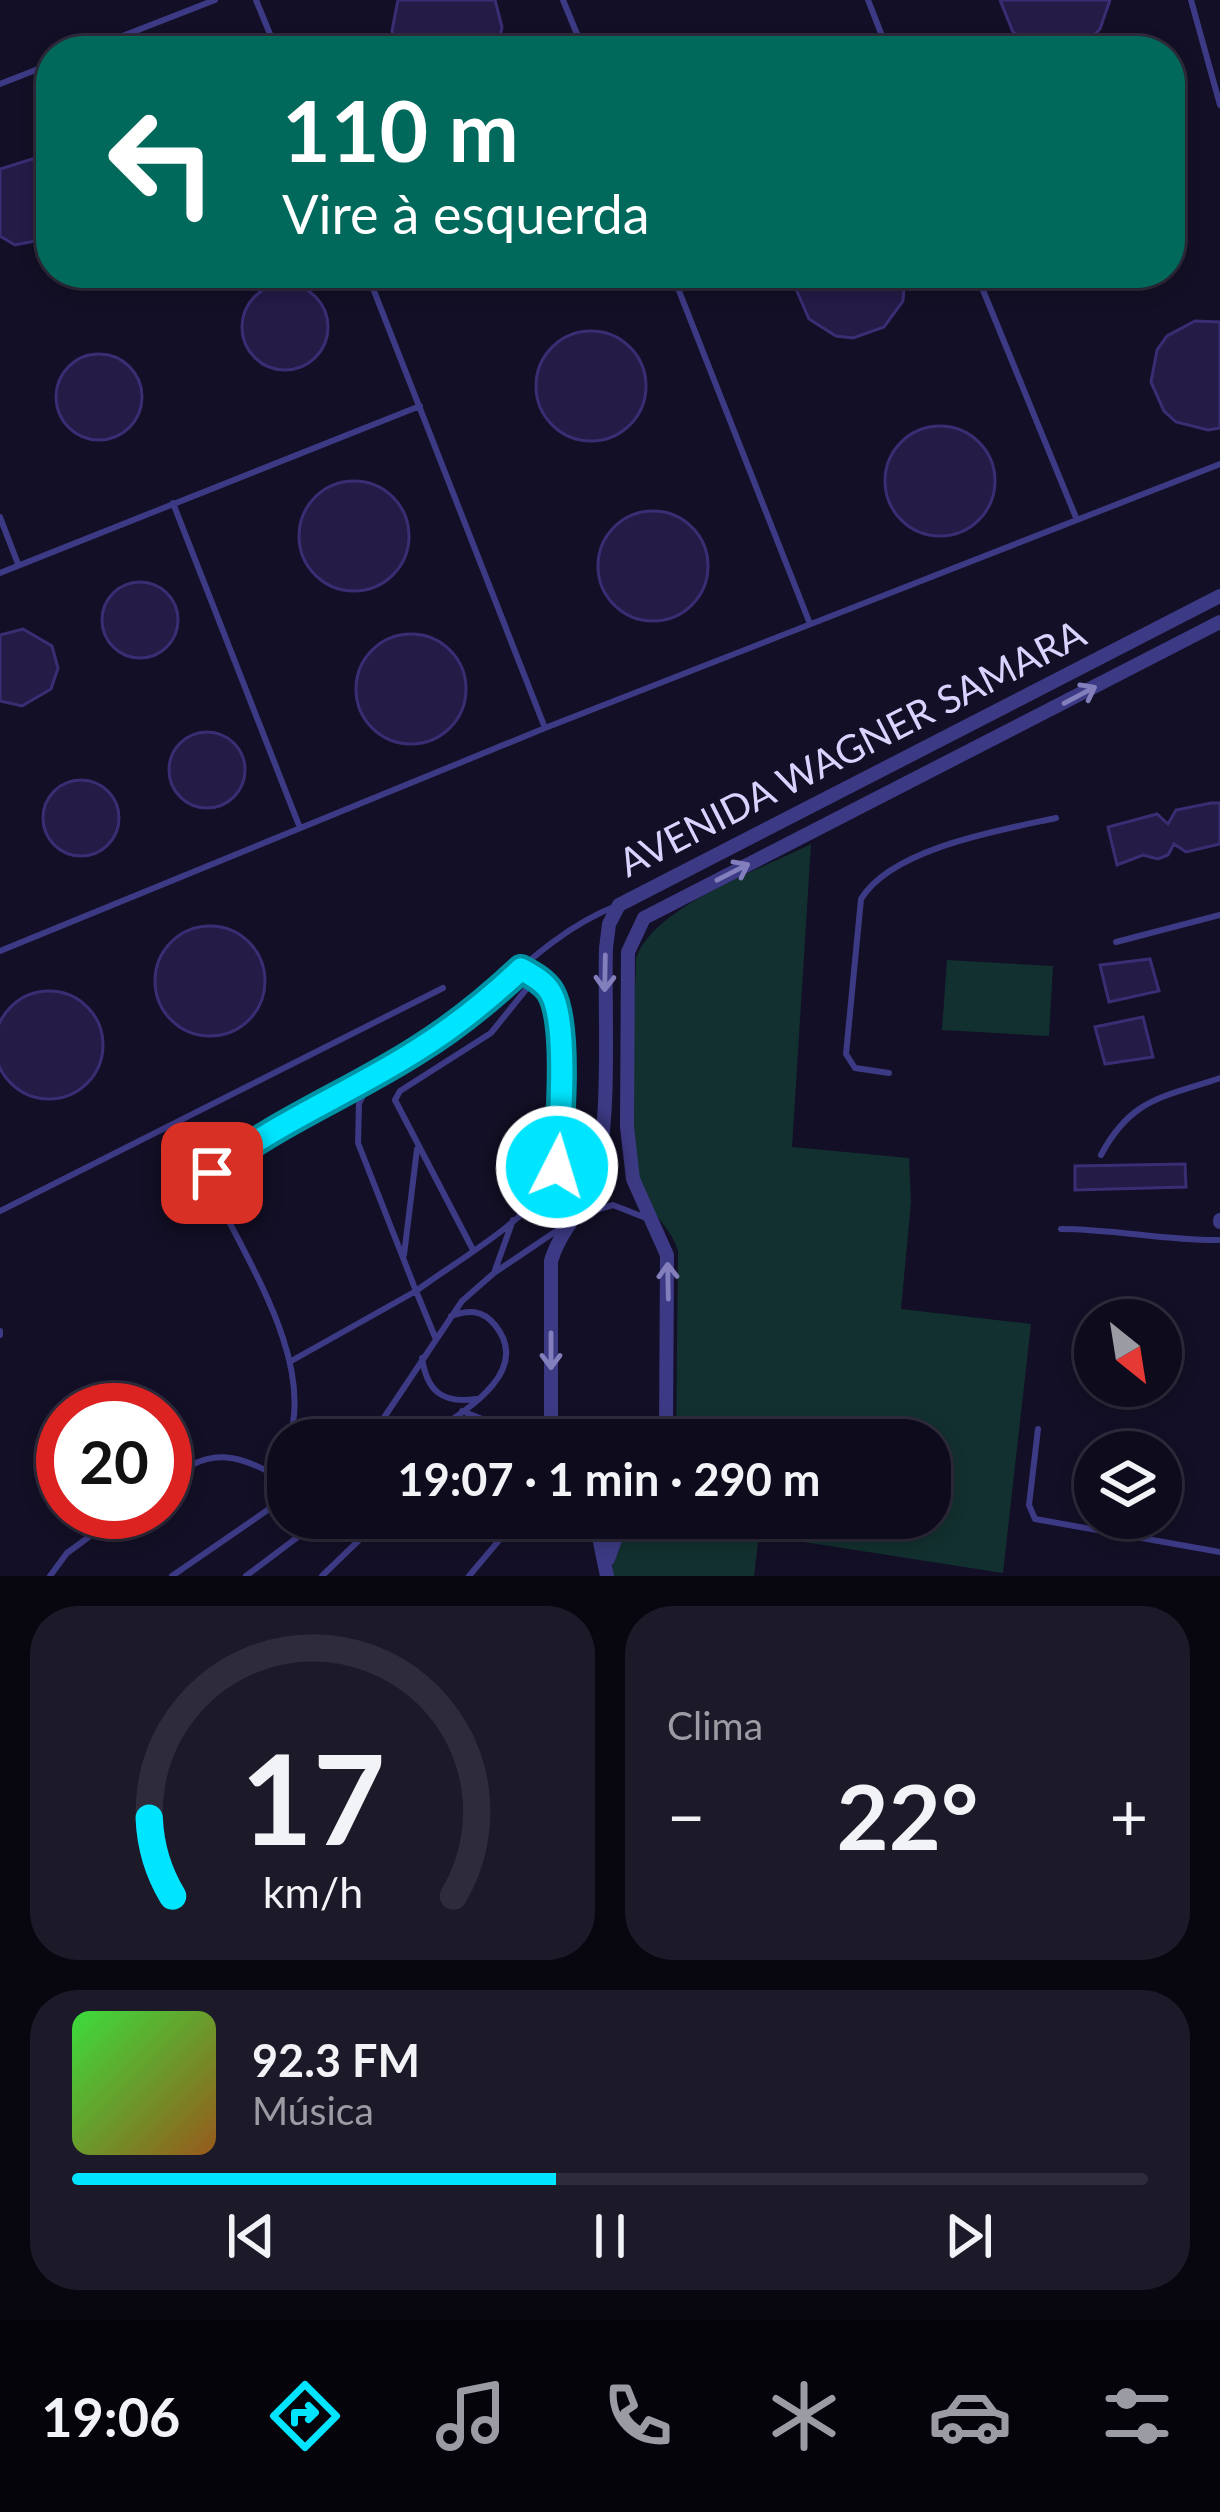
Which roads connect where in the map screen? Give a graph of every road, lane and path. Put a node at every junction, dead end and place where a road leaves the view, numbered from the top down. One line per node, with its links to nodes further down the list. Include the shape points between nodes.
1 (215, 0): 6 (lane)
2 (256, 0): 7 (lane)
3 (563, 0): 8 (lane)
4 (868, 0): 9 (lane)
5 (1191, 0): 12 (lane)
6 (123, 36)
7 (271, 36)
8 (578, 36)
9 (882, 36)
10 (36, 70): 11 (lane)
11 (0, 84)
12 (1220, 105)
13 (373, 288): 16 (lane)
14 (677, 288): 25 (lane)
15 (982, 288): 20 (lane)
16 (420, 406): 18 (lane); 26 (lane)
17 (1220, 464): 20 (lane)
18 (173, 502): 21 (lane); 28 (lane)
19 (0, 517): 21 (lane)
20 (1077, 520): 25 (lane)
21 (19, 565): 22 (lane)
22 (0, 573)
23 (1220, 596): 29 (street, AVENIDA WAGNER SAMARA)
24 (1220, 622): 43 (street, AVENIDA WAGNER SAMARA, one-way to 24, via 628,1162 627,1127 628,952 644,918)
25 (810, 625): 26 (lane)
26 (545, 728): 28 (lane)
27 (1056, 818): 36 (lane, via 975,836 869,885 845,1054 855,1067)
28 (300, 828): 32 (lane)
29 (620, 904): 33 (lane, via 587,917); 44 (street, AVENIDA WAGNER SAMARA, one-way to 44, via 606,948 598,1166)
30 (1220, 915): 31 (lane)
31 (1116, 942)
32 (0, 951)
33 (521, 969): 34 (lane); 37 (lane, via 480,1007)
34 (536, 977): 39 (lane, via 491,1034 397,1095); 42 (lane, via 557,1014 557,1167)
35 (443, 988): 41 (lane)
36 (889, 1073)
37 (374, 1075): 48 (lane, via 358,1103 358,1143); 54 (lane, via 209,1177)
38 (1220, 1078): 40 (lane, via 1146,1102)
39 (418, 1146): 47 (lane); 48 (lane)
40 (1101, 1155)
41 (0, 1211)
42 (514, 1217): 47 (lane); 49 (lane)
43 (652, 1222): 44 (lane, via 613,1205); 62 (street, AVENIDA WAGNER SAMARA, one-way to 43, via 668,1268)
44 (567, 1223): 49 (lane); 61 (street, AVENIDA WAGNER SAMARA, one-way to 61, via 550,1261)
45 (1061, 1229): 46 (lane)
46 (1220, 1240)
47 (472, 1249): 50 (lane)
48 (404, 1256): 50 (lane)
49 (494, 1273): 51 (lane)
50 (416, 1292): 52 (lane); 54 (lane)
51 (450, 1316): 52 (lane); 55 (lane, via 479,1312 504,1340 501,1372)
52 (435, 1337): 53 (lane)
53 (422, 1358): 55 (lane, via 435,1392 447,1400); 58 (lane)
54 (292, 1360): 57 (lane)
55 (479, 1399): 56 (lane)
56 (462, 1411): 59 (lane); 60 (lane)
57 (292, 1419)
58 (383, 1419)
59 (451, 1419)
60 (482, 1419)
61 (551, 1419)
62 (667, 1419)
63 (1038, 1429): 73 (lane, via 1029,1505 1035,1519)
64 (192, 1465): 65 (lane, via 229,1456)
65 (267, 1472)
66 (267, 1510): 76 (lane)
67 (86, 1539): 75 (lane)
68 (295, 1539): 77 (lane)
69 (360, 1539): 78 (lane)
70 (500, 1539): 79 (lane)
71 (600, 1539): 74 (street)
72 (617, 1539): 74 (street)
73 (1220, 1552)
74 (607, 1570)
75 (50, 1576)
76 (172, 1576)
77 (246, 1576)
78 (322, 1576)
79 (469, 1576)

